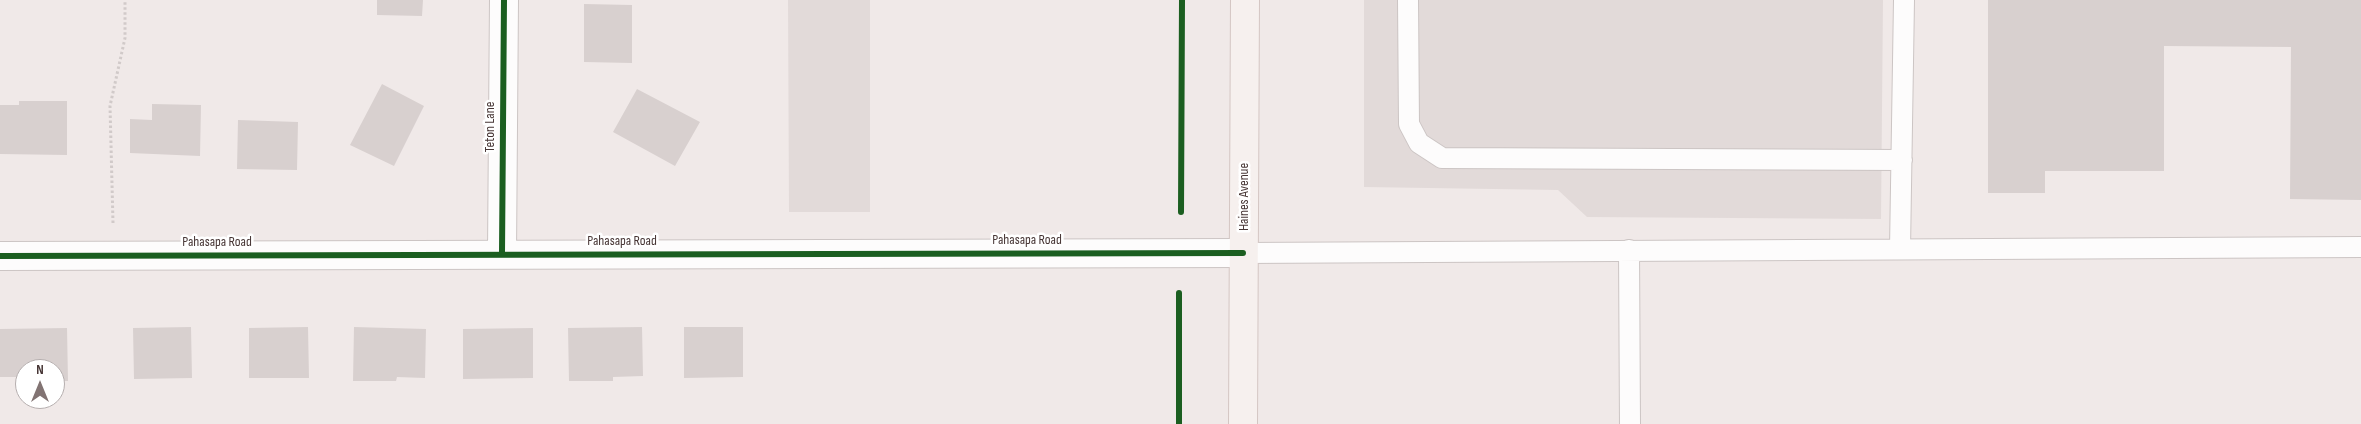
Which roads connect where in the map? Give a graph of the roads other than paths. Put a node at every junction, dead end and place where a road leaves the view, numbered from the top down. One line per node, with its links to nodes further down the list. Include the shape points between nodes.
1 (504, 0): 9 (street, Teton Lane)
2 (1245, 0): 10 (main road, Haines Avenue)
3 (1408, 0): 5 (lane, via 1410,124 1419,143 1442,158)
4 (1904, 0): 5 (lane)
5 (1902, 160): 7 (lane)
6 (2361, 246): 7 (lane)
7 (1900, 249): 8 (lane)
8 (1629, 250): 10 (lane); 13 (lane)
9 (502, 253): 10 (street, Pahasapa Road); 11 (street, Pahasapa Road)
10 (1243, 253): 12 (main road, Haines Avenue)
11 (0, 256)
12 (1243, 424)
13 (1630, 424)

